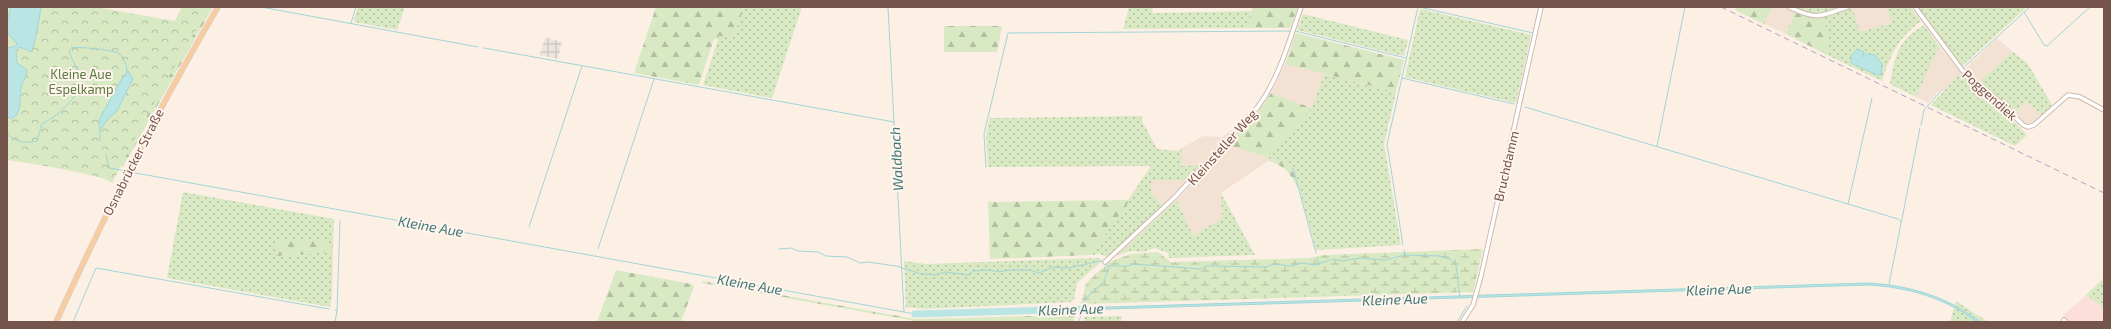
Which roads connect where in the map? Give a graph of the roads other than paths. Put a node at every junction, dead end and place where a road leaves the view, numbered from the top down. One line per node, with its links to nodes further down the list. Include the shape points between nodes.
1 (218, 7): 9 (main road, Osnabrücker Straße, via 127,171)
2 (1301, 7): 8 (street, Kleinsteller Weg, via 1277,75 1267,95 1175,197)
3 (1541, 7): 10 (street, Bruchdamm, via 1475,300)
4 (1789, 7): 5 (street, via 1816,17)
5 (1847, 7)
6 (1915, 7): 7 (street, Poggendiek, via 1962,70 2023,125 2034,125 2068,95 2080,97)
7 (2104, 110)
8 (1105, 262)
9 (56, 322)
10 (1462, 322)

